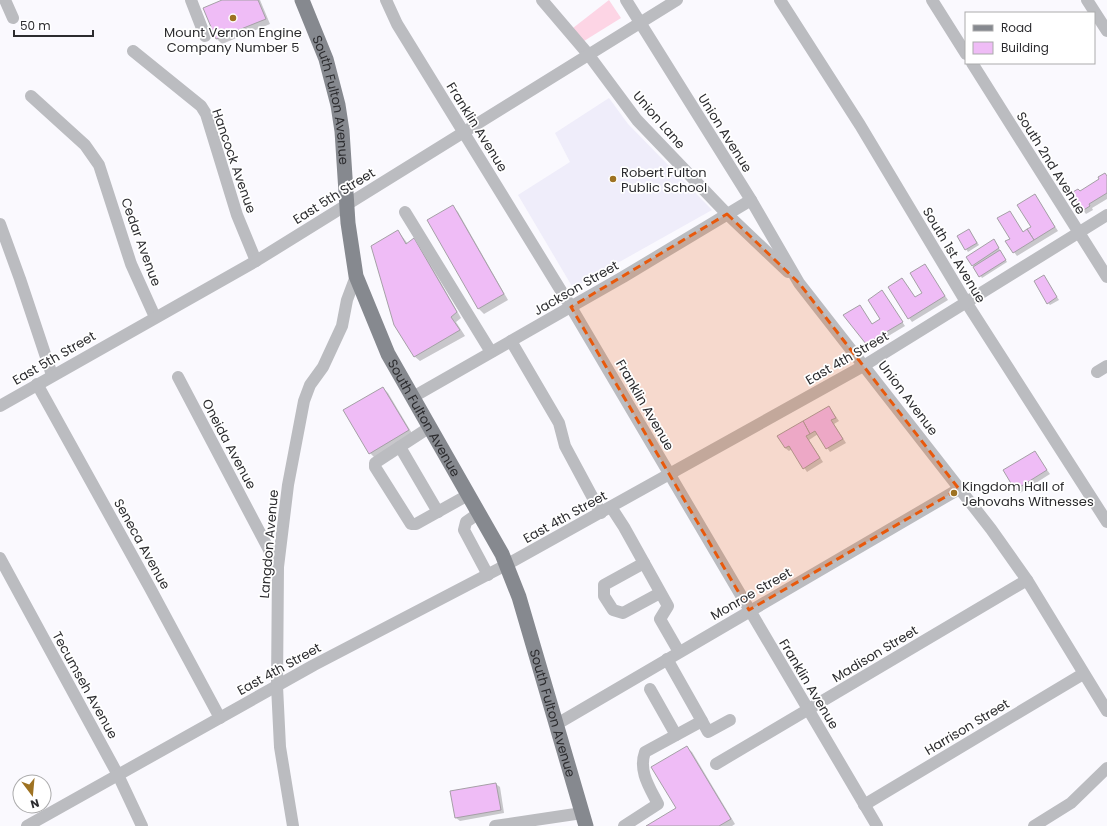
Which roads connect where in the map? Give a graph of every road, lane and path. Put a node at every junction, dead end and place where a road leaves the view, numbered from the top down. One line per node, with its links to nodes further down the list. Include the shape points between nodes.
1 (5, 0): 13 (street)
2 (191, 0): 16 (street)
3 (302, 0): 24 (main road, South Fulton Avenue, via 317,34 333,83 342,131)
4 (386, 0): 22 (street, Franklin Avenue, via 397,24)
5 (542, 0): 19 (street, Union Lane)
6 (626, 0): 14 (street, Union Avenue)
7 (677, 0): 14 (street, East 5th Street)
8 (780, 0): 34 (street, South 1st Avenue, via 860,125)
9 (932, 0): 18 (street)
10 (1087, 0): 11 (street)
11 (1094, 12)
12 (1095, 13): 15 (street)
13 (13, 18)
14 (640, 23): 19 (street, East 5th Street); 23 (street, Union Avenue)
15 (1107, 32)
16 (205, 36)
17 (133, 51): 30 (street, Hancock Avenue, via 201,106 206,114 237,215)
18 (965, 52)
19 (588, 54): 22 (street, East 5th Street); 26 (street, Union Lane, via 637,120)
20 (973, 64): 29 (street, South 2nd Avenue)
21 (31, 96): 36 (street, Cedar Avenue, via 85,145 99,165 131,264)
22 (464, 132): 24 (street, East 5th Street); 35 (street, Franklin Avenue)
23 (751, 200): 26 (street, Jackson Street); 33 (street, Union Avenue)
24 (347, 205): 30 (street, East 5th Street); 31 (main road, South Fulton Avenue)
25 (405, 212): 38 (street)
26 (727, 214): 33 (street, Union Lane); 35 (street, Jackson Street)
27 (1107, 215): 29 (street, East 4th Street)
28 (0, 224): 40 (street)
29 (1079, 232): 32 (street, South 2nd Avenue); 34 (street, East 4th Street)
30 (256, 261): 36 (street, East 5th Street)
31 (356, 276): 43 (main road, South Fulton Avenue, via 388,354); 57 (street, Langdon Avenue, via 347,300 342,326 304,401 288,486)
32 (1107, 277)
33 (799, 283): 39 (street, Union Avenue)
34 (966, 302): 39 (street, East 4th Street); 53 (street, South 1st Avenue)
35 (571, 307): 37 (street, Jackson Street); 47 (street, Franklin Avenue)
36 (154, 317): 40 (street, East 5th Street)
37 (511, 341): 38 (street, Jackson Street); 50 (street, via 559,423 565,446)
38 (491, 352): 43 (street, Jackson Street)
39 (865, 365): 47 (street, East 4th Street); 48 (street, Union Avenue)
40 (52, 375): 42 (street, East 5th Street)
41 (178, 377): 57 (street, Oneida Avenue)
42 (37, 384): 44 (street, East 5th Street); 69 (street, Seneca Avenue)
43 (413, 397): 45 (main road, South Fulton Avenue)
44 (0, 406)
45 (430, 427): 46 (street); 49 (main road, South Fulton Avenue)
46 (400, 447): 51 (street); 51 (street, via 375,463 375,467 411,524 416,524)
47 (670, 474): 50 (street, East 4th Street); 61 (street, Franklin Avenue)
48 (959, 489): 59 (street, Union Avenue); 61 (street, Monroe Street)
49 (468, 495): 51 (street); 52 (main road, South Fulton Avenue)
50 (606, 510): 55 (street); 56 (street, East 4th Street)
51 (438, 512)
52 (479, 513): 56 (main road, South Fulton Avenue); 58 (street, via 466,522 464,530)
53 (1107, 522)
54 (0, 558): 76 (street, Tecumseh Avenue)
55 (644, 563): 60 (street); 60 (street, via 604,585 604,596 613,610 623,613)
56 (506, 566): 58 (street, East 4th Street); 72 (main road, South Fulton Avenue, via 519,597)
57 (278, 567): 65 (street, Langdon Avenue)
58 (488, 575): 65 (street, East 4th Street)
59 (1027, 580): 64 (street, Union Avenue); 67 (street, Madison Street)
60 (660, 593): 62 (street, via 668,606 660,619)
61 (749, 610): 62 (street, Monroe Street); 67 (street, Franklin Avenue)
62 (679, 652): 63 (street, Monroe Street)
63 (667, 659): 71 (street); 72 (street, Monroe Street)
64 (1084, 674): 68 (street, Union Avenue); 77 (street, Harrison Street)
65 (277, 686): 69 (street, East 4th Street); 81 (street, Langdon Avenue, via 280,747)
66 (650, 689): 73 (street)
67 (808, 710): 74 (street, Madison Street); 77 (street, Franklin Avenue)
68 (1107, 711)
69 (220, 718): 76 (street, East 4th Street)
70 (730, 720): 71 (street, via 708,732)
71 (702, 721): 73 (street)
72 (557, 724): 78 (main road, South Fulton Avenue)
73 (676, 735): 83 (street, via 645,752 643,757 645,779 658,804)
74 (716, 764)
75 (1107, 768): 85 (street, via 1070,803)
76 (118, 775): 79 (street, East 4th Street); 80 (street, Tecumseh Avenue)
77 (864, 805): 84 (street, Franklin Avenue)
78 (584, 819): 82 (street)
79 (27, 826)
80 (142, 826)
81 (293, 826)
82 (495, 826)
83 (624, 826)
84 (877, 826)
85 (1034, 826)

